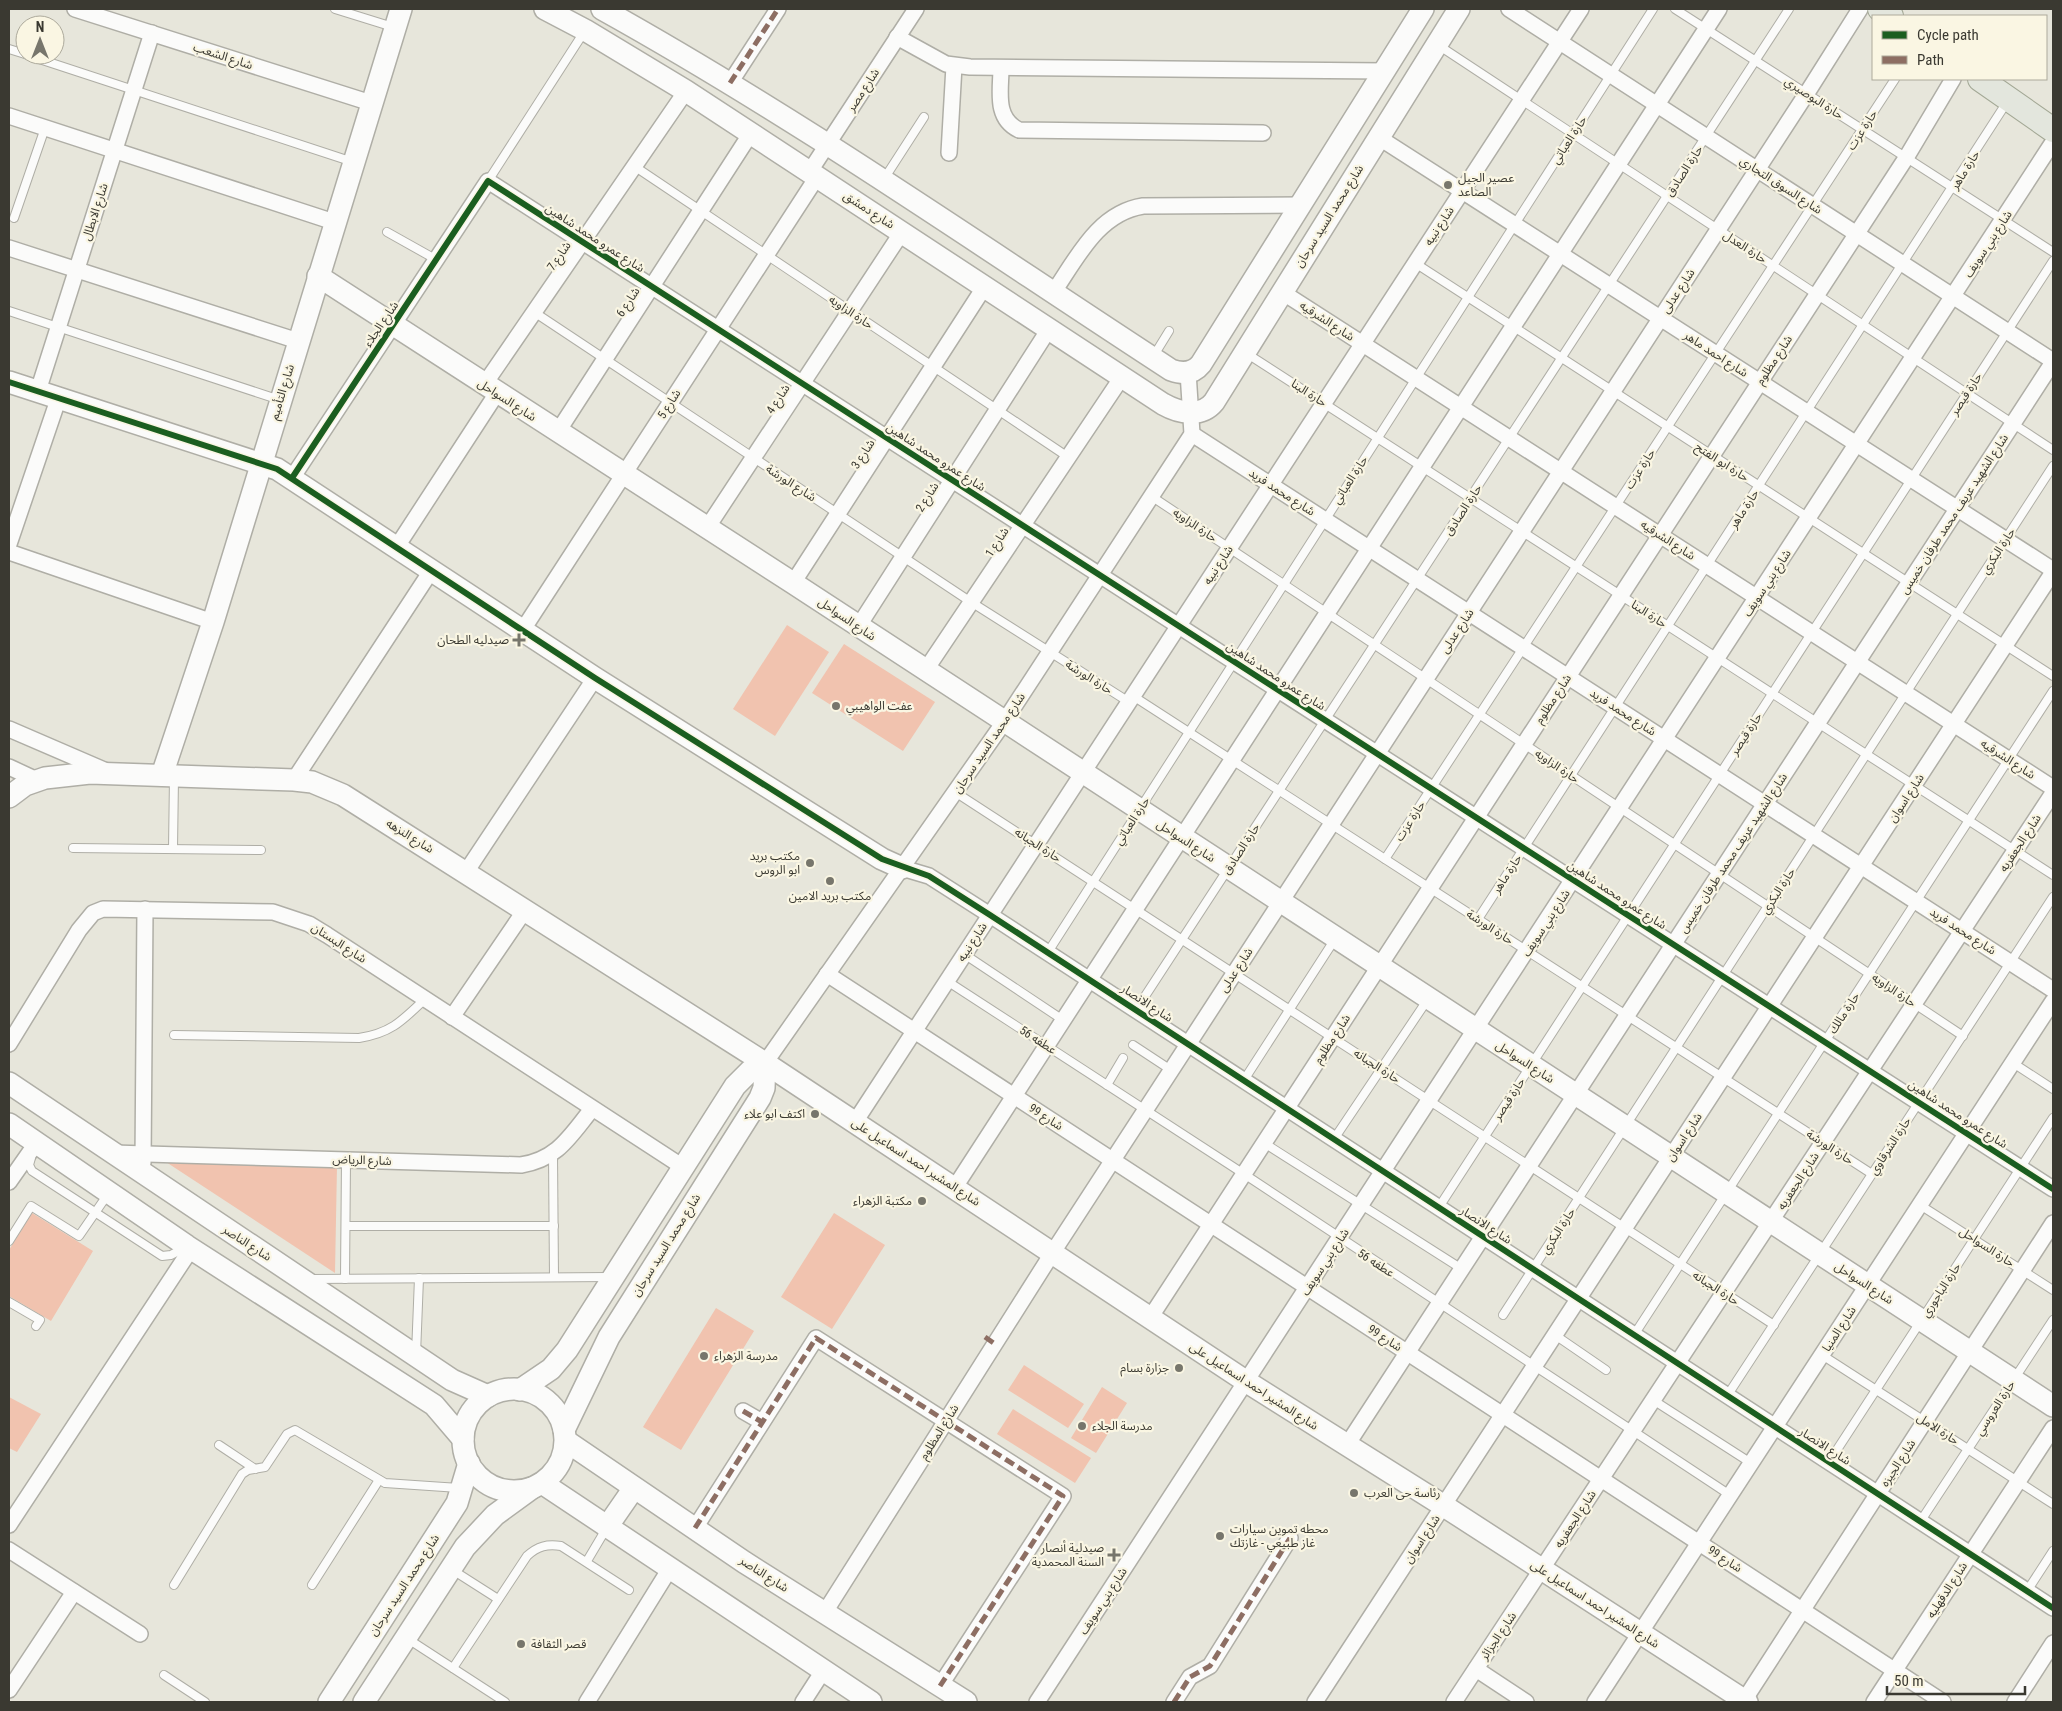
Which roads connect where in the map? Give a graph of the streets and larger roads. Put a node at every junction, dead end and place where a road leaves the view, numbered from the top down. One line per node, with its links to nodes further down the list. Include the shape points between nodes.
1 (75, 9): 14 (street, شارع الشعب)
2 (545, 9): 13 (street, شارع دمشق)
3 (601, 9): 13 (street); 22 (street)
4 (778, 9): 22 (street)
5 (916, 9): 15 (street, شارع مصر)
6 (1423, 9): 19 (street)
7 (1460, 9): 30 (street, شارع محمد السيد سرحان)
8 (1509, 9): 16 (street, شارع السوق التجاري)
9 (1581, 9): 16 (street, شارع نبيه)
10 (1719, 9): 25 (street)
11 (1860, 9): 35 (street, شارع عدلى)
12 (398, 18): 24 (street, شارع التأميم)
13 (586, 30): 23 (street, شارع دمشق)
14 (152, 33): 24 (street, شارع الشعب); 33 (street, شارع الابطال)
15 (897, 37): 17 (street, via 930,57); 32 (street, شارع مصر)
16 (1560, 41): 25 (street, شارع السوق التجاري); 38 (street, شارع نبيه)
17 (954, 66): 18 (street); 34 (street)
18 (1001, 68): 19 (street); 29 (street, via 1002,114 1019,130)
19 (1385, 71): 39 (street)
20 (1952, 80): 42 (street, شارع مظلوم)
21 (1982, 80): 27 (main road)
22 (730, 83): 32 (street)
23 (686, 91): 28 (street, شارع دمشق); 43 (street, شارع 7)
24 (371, 103): 40 (street, شارع التأميم)
25 (1657, 104): 35 (street, شارع السوق التجاري); 45 (street)
26 (9, 116): 33 (street)
27 (2053, 130)
28 (750, 133): 36 (street, شارع دمشق); 49 (street, شارع 6)
29 (1263, 133)
30 (1378, 138): 38 (street, شارع احمد ماهر); 50 (street, شارع محمد السيد سرحان)
31 (2053, 142): 52 (street, شارع بني سويف)
32 (828, 144): 36 (street, شارع مصر); 51 (street)
33 (114, 150): 40 (street); 46 (street, شارع الابطال)
34 (949, 153)
35 (1757, 169): 42 (street, شارع السوق التجاري); 53 (street, شارع عدلى)
36 (814, 174): 41 (street, شارع دمشق); 56 (street, شارع 5)
37 (488, 182): 43 (street, شارع عمرو محمد شاهين); 54 (street, شارع الجلاء)
38 (1462, 191): 45 (street, شارع احمد ماهر); 58 (street, شارع نبيه)
39 (1300, 205): 51 (street, via 1143,206 1124,210 1101,226); 60 (street, via 1201,364)
40 (334, 222): 47 (street, شارع التأميم)
41 (902, 232): 48 (street, شارع دمشق); 64 (street, شارع 4)
42 (1856, 233): 52 (street, شارع السوق التجاري); 63 (street, شارع مظلوم)
43 (582, 243): 49 (street, شارع عمرو محمد شاهين); 65 (street, شارع 7, via 534,312)
44 (9, 248): 46 (street)
45 (1560, 254): 53 (street, شارع احمد ماهر); 68 (street)
46 (76, 270): 57 (street); 66 (street, شارع الابطال)
47 (318, 276): 54 (street, شارع السواحل); 57 (street, شارع التأميم)
48 (985, 286): 55 (street, شارع دمشق); 72 (street, شارع 3)
49 (651, 287): 56 (street, شارع عمرو محمد شاهين); 70 (street, شارع 6)
50 (1282, 292): 58 (street, شارع الشرقيه); 69 (street, شارع محمد السيد سرحان, via 1211,405 1203,411)
51 (1053, 293): 60 (street, via 1152,358 1176,372)
52 (1953, 296): 59 (street, شارع السوق التجاري); 73 (street, شارع بني سويف)
53 (1660, 318): 63 (street, شارع احمد ماهر); 75 (street, شارع عدلى)
54 (394, 327): 65 (street, شارع السواحل); 77 (street, شارع الجلاء)
55 (1049, 329): 61 (street, شارع دمشق); 78 (street, شارع 2)
56 (717, 330): 64 (street, شارع عمرو محمد شاهين); 76 (street, شارع 5)
57 (298, 341): 74 (street, شارع التأميم)
58 (1362, 344): 68 (street, شارع الشرقيه); 79 (street, شارع نبيه)
59 (2053, 362): 80 (street, شارع الشهيد عريف محمد طرفان خميس)
60 (1188, 372): 69 (street)
61 (1122, 377): 69 (street, شارع دمشق, via 1170,408); 81 (street, شارع 1)
62 (9, 382): 66 (street)
63 (1760, 382): 73 (street, شارع احمد ماهر); 83 (street, شارع مظلوم)
64 (801, 384): 72 (street, شارع عمرو محمد شاهين); 82 (street, شارع 4)
65 (490, 389): 70 (street, شارع السواحل); 85 (street, شارع 7)
66 (38, 391): 67 (street)
67 (59, 397): 74 (street); 84 (street)
68 (1461, 407): 75 (street, شارع الشرقيه); 86 (street)
69 (1191, 412): 71 (street)
70 (557, 433): 76 (street, شارع السواحل)
71 (1192, 434): 79 (street, شارع محمد فريد); 90 (street, شارع محمد السيد سرحان)
72 (886, 439): 78 (street, شارع عمرو محمد شاهين); 91 (street, شارع 3)
73 (1857, 444): 80 (street, شارع احمد ماهر); 92 (street, شارع بني سويف)
74 (261, 462): 77 (street); 94 (street, شارع التأميم)
75 (1561, 471): 83 (street, شارع الشرقيه); 93 (street, شارع عدلى)
76 (624, 475): 82 (street, شارع السواحل); 97 (street, شارع 5)
77 (292, 478): 85 (street)
78 (951, 480): 81 (street, شارع عمرو محمد شاهين); 96 (street, شارع 2)
79 (1271, 484): 86 (street, شارع محمد فريد); 95 (street, شارع نبيه)
80 (1958, 509): 89 (street, شارع احمد ماهر); 98 (street, شارع الشهيد عريف محمد طرفان خميس)
81 (1022, 526): 90 (street, شارع عمرو محمد شاهين); 99 (street, شارع 1)
82 (707, 528): 91 (street, شارع السواحل)
83 (1660, 535): 92 (street, شارع الشرقيه); 100 (street, شارع مظلوم)
84 (9, 544)
85 (396, 548): 88 (street)
86 (1369, 548): 93 (street, شارع محمد فريد); 102 (street)
87 (9, 552): 94 (street)
88 (431, 571): 97 (street); 113 (street)
89 (2053, 571): 104 (street, شارع اسوان)
90 (1100, 576): 95 (street, شارع عمرو محمد شاهين); 103 (street, شارع محمد السيد سرحان)
91 (792, 583): 96 (street, شارع السواحل)
92 (1757, 598): 98 (street, شارع الشرقيه); 106 (street, شارع بني سويف)
93 (1469, 612): 100 (street, شارع محمد فريد); 107 (street, شارع عدلى)
94 (213, 622): 111 (street, شارع التأميم)
95 (1178, 626): 102 (street, شارع عمرو محمد شاهين); 109 (street, شارع نبيه)
96 (858, 627): 99 (street, شارع السواحل)
97 (522, 632): 101 (street)
98 (1857, 662): 104 (street, شارع الشرقيه); 117 (street, شارع الشهيد عريف محمد طرفان خميس)
99 (925, 671): 103 (street, شارع السواحل)
100 (1568, 677): 106 (street, شارع محمد فريد); 118 (street, شارع مظلوم)
101 (595, 678): 121 (street, via 882,859); 122 (street)
102 (1277, 690): 107 (street, شارع عمرو محمد شاهين); 119 (street)
103 (1004, 722): 109 (street, شارع السواحل); 121 (street, شارع محمد السيد سرحان)
104 (1954, 725): 114 (street, شارع الشرقيه); 120 (street, شارع اسوان)
105 (9, 729): 110 (street)
106 (1665, 739): 117 (street, شارع محمد فريد); 123 (street, شارع بني سويف)
107 (1377, 754): 118 (street, شارع عمرو محمد شاهين); 124 (street, شارع عدلى)
108 (9, 767): 112 (street)
109 (1082, 773): 119 (street, شارع السواحل); 127 (street, شارع نبيه)
110 (112, 774): 111 (street, شارع النزهه); 112 (street, شارع النزهه, via 66,774)
111 (168, 775): 113 (street, شارع النزهه)
112 (39, 780): 116 (street, شارع النزهه, via 25,785)
113 (294, 780): 122 (street, شارع النزهه, via 318,784 343,796)
114 (2053, 788)
115 (2053, 793): 128 (street, شارع الجعفريه)
116 (9, 797)
117 (1765, 804): 120 (street, شارع محمد فريد); 129 (street, شارع الشهيد عريف محمد طرفان خميس)
118 (1476, 818): 123 (street, شارع عمرو محمد شاهين); 130 (street, شارع مظلوم)
119 (1181, 838): 124 (street, شارع السواحل); 132 (street)
120 (1862, 866): 128 (street, شارع محمد فريد); 135 (street, شارع اسوان)
121 (902, 868): 127 (street, شارع الانصار, via 929,876); 131 (street, شارع محمد السيد سرحان)
122 (466, 872): 126 (street, شارع النزهه)
123 (1573, 880): 129 (street, شارع عمرو محمد شاهين); 137 (street, شارع بني سويف)
124 (1280, 902): 130 (street, شارع السواحل); 140 (street, شارع عدلى)
125 (145, 909): 136 (street, شارع البستان, via 255,910 290,916 321,931); 139 (street, شارع البستان, via 103,909 89,917); 154 (street)
126 (525, 910): 136 (street); 141 (street, شارع النزهه)
127 (990, 915): 132 (street, شارع الانصار); 138 (street, شارع نبيه)
128 (1962, 931): 133 (street, شارع محمد فريد); 142 (street, شارع الجعفريه)
129 (1673, 944): 135 (street, شارع عمرو محمد شاهين); 144 (street, شارع الشهيد عريف محمد طرفان خميس)
130 (1379, 967): 137 (street, شارع السواحل); 146 (street, شارع مظلوم)
131 (827, 974): 138 (street, شارع 99); 141 (street, شارع محمد السيد سرحان)
132 (1089, 979): 140 (street, شارع الانصار); 145 (street)
133 (2053, 990)
134 (2053, 1001): 150 (street, شارع المنيا)
135 (1770, 1007): 142 (street, شارع عمرو محمد شاهين); 152 (street, شارع اسوان)
136 (452, 1017): 147 (street, شارع البستان)
137 (1476, 1030): 144 (street, شارع السواحل); 156 (street, شارع بني سويف)
138 (914, 1031): 145 (street, شارع 99); 148 (street, شارع نبيه)
139 (9, 1044)
140 (1188, 1044): 146 (street, شارع الانصار); 153 (street, شارع عدلى)
141 (765, 1063): 148 (street, شارع المشير احمد اسماعيل على); 155 (street, شارع محمد السيد سرحان, via 750,1071 735,1086); 171 (street, شارع محمد السيد سرحان, via 764,1088 760,1098)
142 (1870, 1071): 150 (street, شارع عمرو محمد شاهين); 160 (street, شارع الجعفريه)
143 (9, 1084): 154 (street, شارع الناصر, via 110,1153)
144 (1575, 1094): 152 (street, شارع السواحل); 163 (street, شارع الشهيد عريف محمد طرفان خميس)
145 (1014, 1096): 153 (street, شارع 99); 158 (street)
146 (1287, 1108): 156 (street, شارع الانصار); 162 (street, شارع مظلوم)
147 (592, 1109): 154 (street, شارع الرياض, via 553,1154 522,1165 346,1160); 155 (street, شارع البستان)
148 (855, 1122): 158 (street, شارع المشير احمد اسماعيل على)
149 (9, 1124): 151 (street)
150 (1966, 1134): 159 (street, شارع عمرو محمد شاهين); 166 (street, شارع المنيا)
151 (37, 1142): 157 (street); 164 (street)
152 (1671, 1157): 160 (street, شارع السواحل); 168 (street, شارع اسوان)
153 (1113, 1160): 162 (street, شارع 99); 165 (street, شارع عدلى)
154 (143, 1164): 174 (street, شارع الناصر, via 302,1279)
155 (683, 1167): 170 (street, شارع محمد السيد سرحان)
156 (1384, 1172): 163 (street, شارع الانصار); 167 (street, شارع بني سويف)
157 (9, 1182)
158 (955, 1187): 165 (street, شارع المشير احمد اسماعيل على)
159 (2053, 1189)
160 (1771, 1222): 166 (street, شارع السواحل); 175 (street, شارع الجعفريه)
161 (2053, 1223): 173 (street, شارع الجيزه)
162 (1211, 1224): 167 (street, شارع 99); 169 (street, شارع مظلوم)
163 (1483, 1236): 168 (street, شارع الانصار); 172 (street, شارع الشهيد عريف محمد طرفان خميس)
164 (189, 1247): 177 (street); 196 (street)
165 (1052, 1252): 169 (street, شارع المشير احمد اسماعيل على); 183 (street, شارع المظلوم, via 990,1340)
166 (1868, 1286): 173 (street, شارع السواحل); 185 (street, شارع المنيا)
167 (1308, 1288): 172 (street, شارع 99); 176 (street, شارع بني سويف)
168 (1579, 1299): 175 (street, شارع الانصار); 182 (street, شارع اسوان)
169 (1150, 1318): 176 (street, شارع المشير احمد اسماعيل على)
170 (579, 1331): 171 (street); 178 (street, شارع محمد السيد سرحان, via 551,1369)
171 (604, 1346): 187 (street, شارع محمد السيد سرحان)
172 (1407, 1352): 182 (street, شارع 99); 189 (street, شارع الشهيد عريف محمد طرفان خميس)
173 (1970, 1352): 180 (street, شارع السواحل); 194 (street, شارع الجيزه)
174 (418, 1357): 177 (street); 179 (street, شارع الناصر, via 452,1380)
175 (1678, 1363): 185 (street, شارع الانصار); 191 (street, شارع الجعفريه)
176 (1247, 1382): 189 (street, شارع المشير احمد اسماعيل على); 227 (street, شارع بني سويف)
177 (403, 1384): 188 (street, via 434,1405)
178 (520, 1390): 179 (street); 187 (street, via 549,1402 556,1410)
179 (488, 1396): 188 (street, via 468,1419)
180 (2053, 1406)
181 (743, 1411): 184 (street)
182 (1503, 1415): 191 (street, شارع 99); 195 (street, شارع اسوان)
183 (946, 1421): 184 (street, via 816,1338); 210 (street, شارع المظلوم); 217 (street, via 1063,1496)
184 (762, 1422): 198 (street)
185 (1775, 1427): 194 (street, شارع الانصار); 201 (street, شارع المنيا)
186 (2053, 1428): 204 (street, شارع الدقهليه)
187 (565, 1435): 192 (street, via 559,1465); 193 (street, شارع الناصر)
188 (464, 1438): 190 (street)
189 (1347, 1445): 195 (street, شارع المشير احمد اسماعيل على)
190 (469, 1463): 192 (street, via 483,1480 498,1488 514,1491); 199 (street, شارع محمد السيد سرحان, via 463,1488)
191 (1602, 1479): 201 (street, شارع 99); 206 (street, شارع الجعفريه)
192 (539, 1485): 197 (street); 202 (street, via 496,1515)
193 (634, 1488): 197 (street); 198 (street, شارع الناصر)
194 (1878, 1494): 204 (street, شارع الانصار); 209 (street, شارع الجيزه)
195 (1444, 1506): 206 (street, شارع المشير احمد اسماعيل على); 229 (street, شارع اسوان)
196 (9, 1525)
197 (607, 1527): 205 (street)
198 (695, 1528): 210 (street, شارع الناصر)
199 (439, 1532): 202 (street); 221 (street, شارع محمد السيد سرحان)
200 (1290, 1538): 228 (street, via 1210,1666 1190,1677)
201 (1699, 1543): 209 (street, شارع 99); 211 (street, شارع المنيا)
202 (465, 1547): 222 (street)
203 (9, 1550): 207 (street)
204 (1970, 1554): 208 (street, شارع الانصار); 215 (street, شارع الدقهليه)
205 (670, 1570): 216 (street); 223 (street)
206 (1542, 1570): 211 (street, شارع المشير احمد اسماعيل على); 214 (street, شارع الجزائر)
207 (74, 1592): 212 (street); 218 (street)
208 (2053, 1608)
209 (1802, 1610): 215 (street, شارع 99); 233 (street, شارع الجيزه)
210 (824, 1612): 217 (street, شارع الناصر)
211 (1641, 1633): 232 (street, شارع المنيا); 233 (street, شارع المشير احمد اسماعيل على)
212 (140, 1634)
213 (2053, 1643): 236 (street)
214 (1476, 1669): 230 (street, شارع الجزائر); 231 (street)
215 (1895, 1670): 234 (street, شارع الدقهليه); 235 (street, شارع 99)
216 (824, 1671): 224 (street); 225 (street)
217 (940, 1686): 226 (street, شارع الناصر)
218 (9, 1690)
219 (9, 1697): 220 (street)
220 (17, 1702)
221 (328, 1702)
222 (364, 1702)
223 (587, 1702)
224 (803, 1702)
225 (871, 1702)
226 (966, 1702)
227 (1037, 1702)
228 (1174, 1702)
229 (1315, 1702)
230 (1454, 1702)
231 (1526, 1702)
232 (1595, 1702)
233 (1745, 1702)
234 (1874, 1702)
235 (1943, 1702)
236 (2014, 1702)

